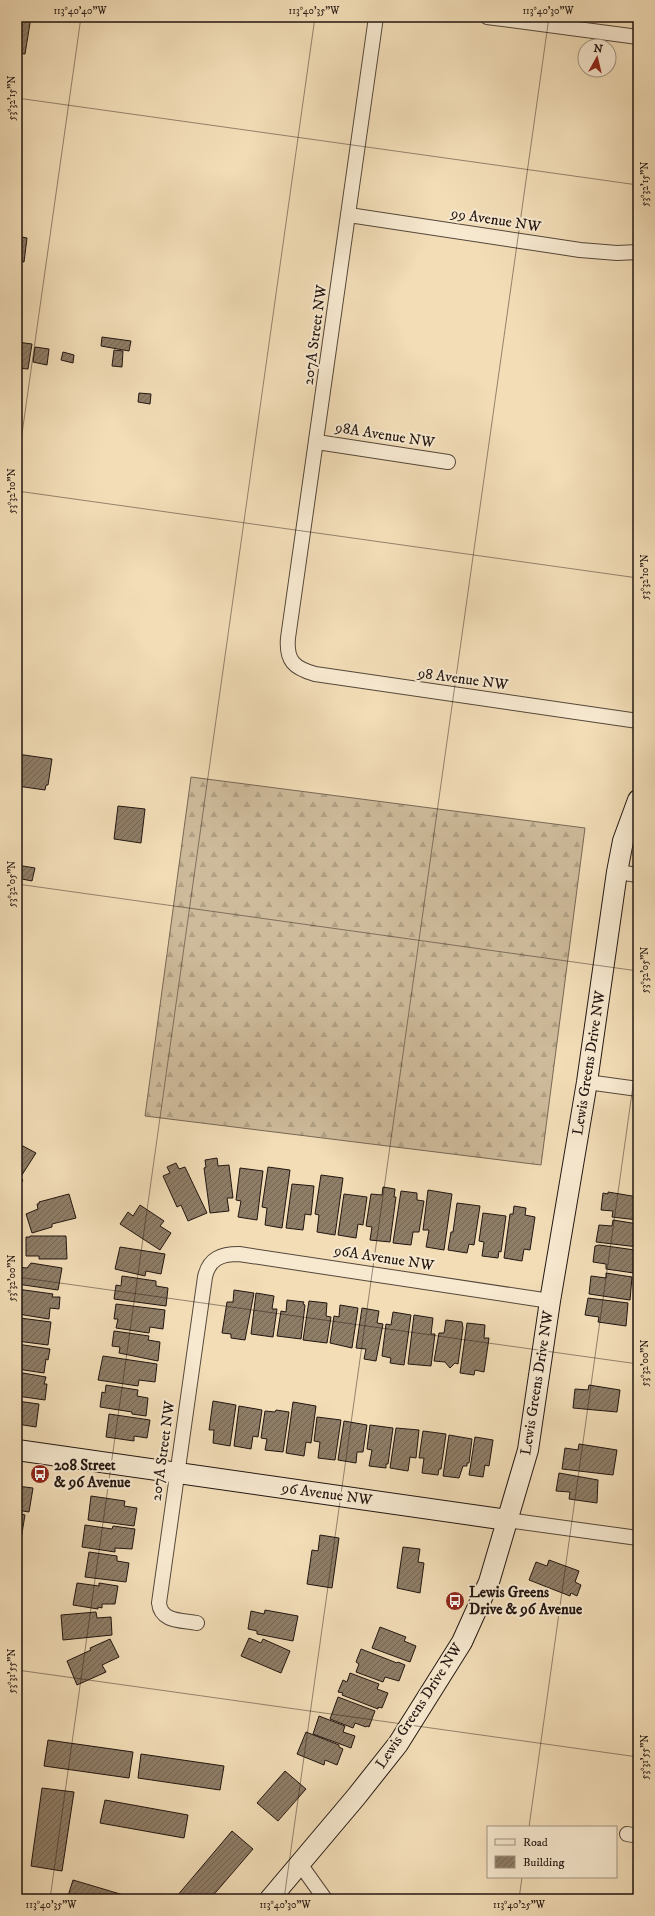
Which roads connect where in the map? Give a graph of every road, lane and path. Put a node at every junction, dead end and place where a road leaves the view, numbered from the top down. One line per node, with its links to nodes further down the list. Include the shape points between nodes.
1 (376, 17): 4 (street, 207A Street NW)
2 (487, 17): 3 (street)
3 (638, 36)
4 (349, 215): 5 (street, 99 Avenue NW, via 580,250); 6 (street, 207A Street NW)
5 (638, 252)
6 (317, 442): 7 (street, 98A Avenue NW); 8 (street, 207A Street NW, via 288,638)
7 (448, 462)
8 (289, 658): 9 (street, 98 Avenue NW, via 300,669 315,674)
9 (638, 721)
10 (638, 800): 11 (street, Lewis Greens Drive NW, via 623,841)
11 (617, 872): 12 (street); 13 (street, Lewis Greens Drive NW)
12 (638, 875)
13 (587, 1082): 14 (street); 16 (street, Lewis Greens Drive NW)
14 (638, 1089)
15 (215, 1259): 16 (street, 96A Avenue NW, via 223,1255 239,1254); 18 (street, 207A Street NW, via 209,1265 205,1277)
16 (550, 1301): 19 (street, Lewis Greens Drive NW, via 528,1450)
17 (17, 1450): 18 (street, 96 Avenue NW)
18 (177, 1472): 19 (street, 96 Avenue NW); 21 (street, 207A Street NW, via 159,1603 160,1610 167,1618)
19 (507, 1520): 20 (street, 96 Avenue NW); 22 (street, Lewis Greens Drive NW, via 489,1582 462,1642 398,1744)
20 (638, 1538)
21 (197, 1623)
22 (300, 1864): 23 (street, Lewis Greens Drive NW); 24 (street)
23 (270, 1899)
24 (325, 1899)

